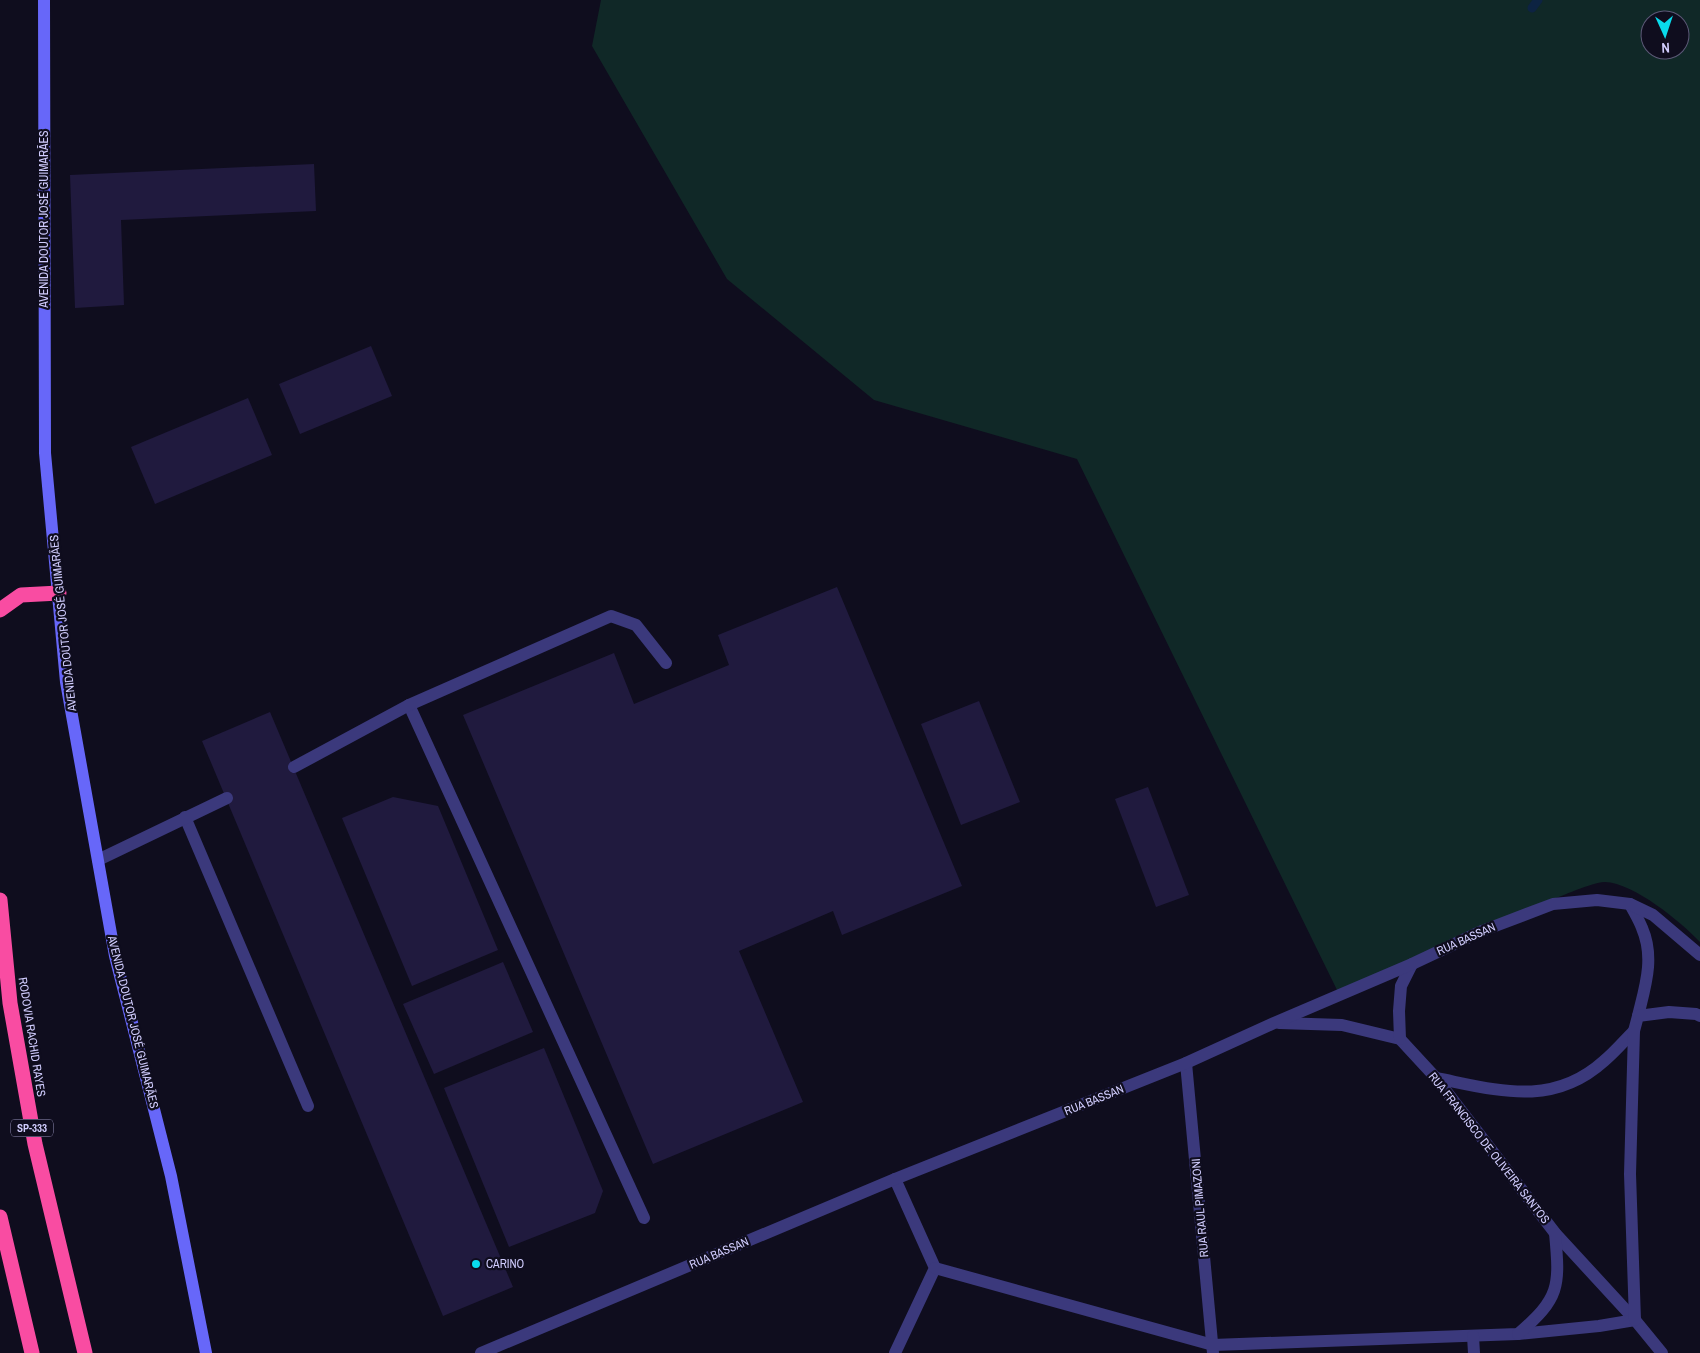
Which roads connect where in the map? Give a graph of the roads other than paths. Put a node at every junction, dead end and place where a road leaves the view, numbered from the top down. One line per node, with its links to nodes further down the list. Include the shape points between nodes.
1 (44, 0): 2 (street, AVENIDA DOUTOR JOSÉ GUIMARÃES, via 45,453)
2 (59, 593): 3 (highway, via 21,595); 9 (street, AVENIDA DOUTOR JOSÉ GUIMARÃES, via 66,682)
3 (0, 610)
4 (666, 663): 5 (street, via 636,625 611,616)
5 (409, 705): 6 (street); 24 (street)
6 (294, 767)
7 (227, 798): 8 (street)
8 (185, 817): 9 (street); 21 (street)
9 (98, 860): 33 (street, AVENIDA DOUTOR JOSÉ GUIMARÃES, via 115,956 171,1176)
10 (0, 900): 32 (highway, RODOVIA RACHID RAYES / SP-333, via 10,1003 35,1144)
11 (1630, 904): 12 (street, RUA BASSAN, via 1653,915); 13 (street, RUA BASSAN, via 1597,900 1553,904 1482,930); 14 (street, via 1648,949 1649,971)
12 (1700, 955)
13 (1412, 964): 16 (street, RUA BASSAN); 18 (street, via 1401,986)
14 (1638, 1016): 15 (street, via 1669,1012); 17 (street)
15 (1700, 1016)
16 (1274, 1023): 18 (street, via 1342,1025); 19 (street, RUA BASSAN)
17 (1634, 1031): 20 (street, via 1604,1062 1562,1086 1535,1092 1506,1092); 27 (street, via 1630,1174)
18 (1400, 1039): 20 (street, RUA FRANCISCO DE OLIVEIRA SANTOS)
19 (1186, 1063): 22 (street, RUA BASSAN); 30 (street, RUA RAUL PIMAZONI)
20 (1436, 1078): 25 (street, RUA FRANCISCO DE OLIVEIRA SANTOS)
21 (308, 1106)
22 (896, 1179): 26 (street); 34 (street, RUA BASSAN)
23 (0, 1216): 31 (highway)
24 (644, 1218)
25 (1555, 1232): 27 (street, RUA FRANCISCO DE OLIVEIRA SANTOS); 28 (street, via 1556,1287 1539,1316)
26 (936, 1268): 30 (street); 35 (street)
27 (1635, 1320): 28 (street); 38 (street, RUA FRANCISCO DE OLIVEIRA SANTOS)
28 (1518, 1334): 29 (street)
29 (1473, 1336): 30 (street); 37 (street)
30 (1213, 1349): 36 (street)
31 (32, 1353)
32 (85, 1353)
33 (206, 1353)
34 (481, 1353)
35 (896, 1353)
36 (1197, 1353)
37 (1474, 1353)
38 (1662, 1353)

